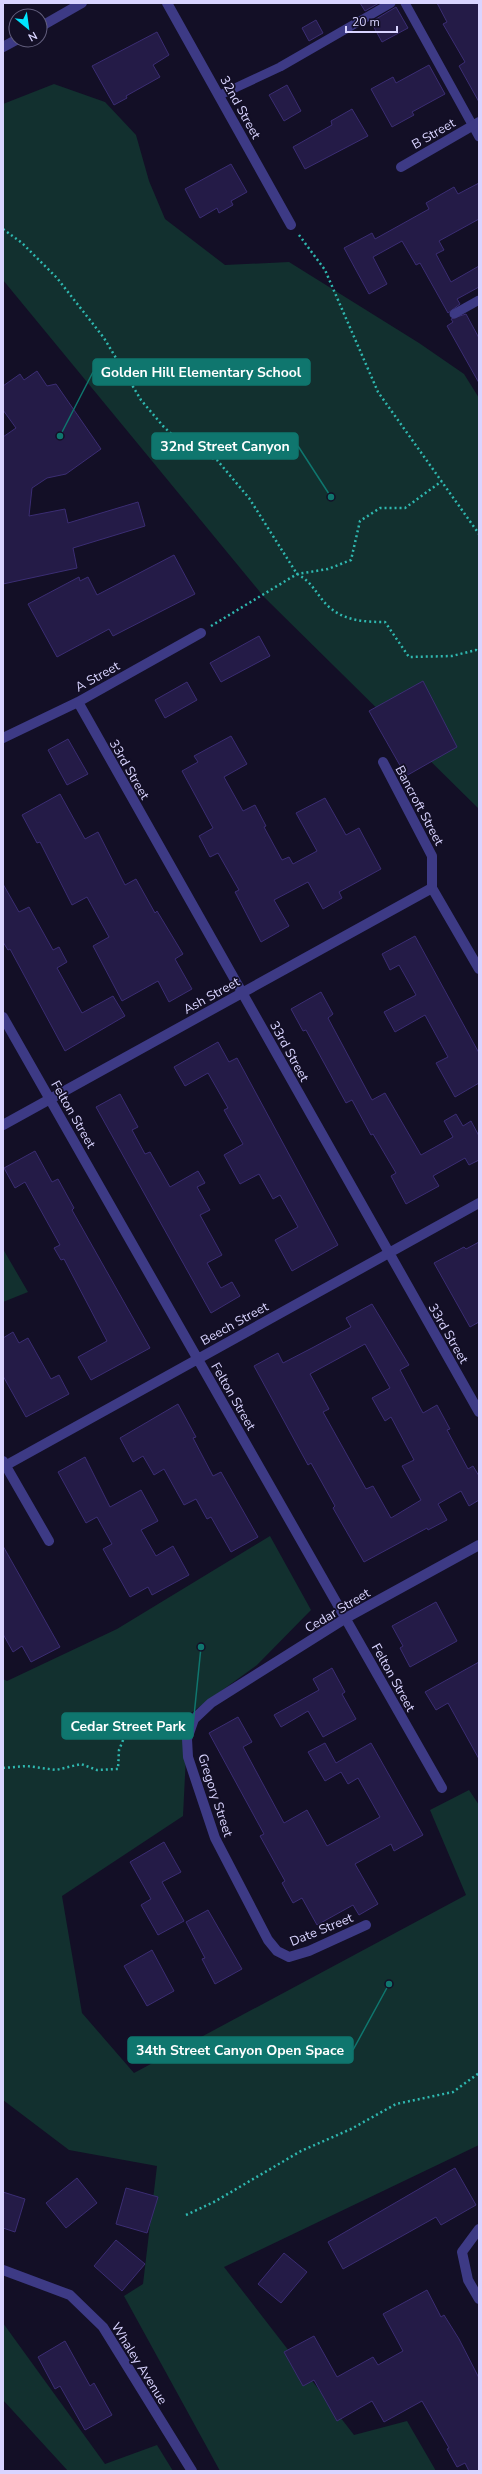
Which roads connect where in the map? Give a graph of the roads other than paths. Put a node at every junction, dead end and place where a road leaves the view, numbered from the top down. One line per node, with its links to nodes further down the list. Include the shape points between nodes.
1 (82, 3): 5 (street)
2 (167, 3): 6 (street, 32nd Street)
3 (391, 3): 6 (lane, via 280,68)
4 (405, 3): 7 (lane)
5 (48, 22)
6 (220, 95): 10 (street, 32nd Street)
7 (476, 124): 8 (lane); 9 (street, B Street)
8 (479, 137)
9 (401, 167)
10 (291, 225)
11 (479, 300): 12 (lane)
12 (454, 314)
13 (201, 633): 14 (street, A Street)
14 (78, 702): 15 (street, A Street); 19 (street, 33rd Street)
15 (3, 738)
16 (383, 762): 17 (street, Bancroft Street, via 432,856)
17 (432, 888): 18 (street); 19 (street, Ash Street)
18 (479, 969)
19 (242, 993): 21 (street, Ash Street); 24 (street, 33rd Street)
20 (3, 1017): 21 (street, Felton Street)
21 (50, 1099): 22 (street, Ash Street); 25 (street, Felton Street)
22 (3, 1125)
23 (479, 1203): 24 (street, Beech Street)
24 (389, 1253): 25 (street, Beech Street); 26 (street, 33rd Street)
25 (198, 1358): 27 (street, Beech Street); 30 (street, Felton Street)
26 (479, 1412)
27 (4, 1465): 28 (street)
28 (49, 1541)
29 (479, 1545): 30 (street, Cedar Street)
30 (346, 1618): 31 (street, Cedar Street); 32 (street, Felton Street)
31 (211, 1703): 34 (street, Gregory Street, via 194,1719 187,1739 188,1757 215,1838)
32 (442, 1788)
33 (366, 1925): 34 (street, Date Street, via 309,1951 289,1957 278,1951)
34 (268, 1940)
35 (479, 2229): 37 (street, via 462,2252 468,2280)
36 (3, 2270): 38 (street, Whaley Avenue, via 70,2295 103,2327)
37 (479, 2299)
38 (192, 2471)

